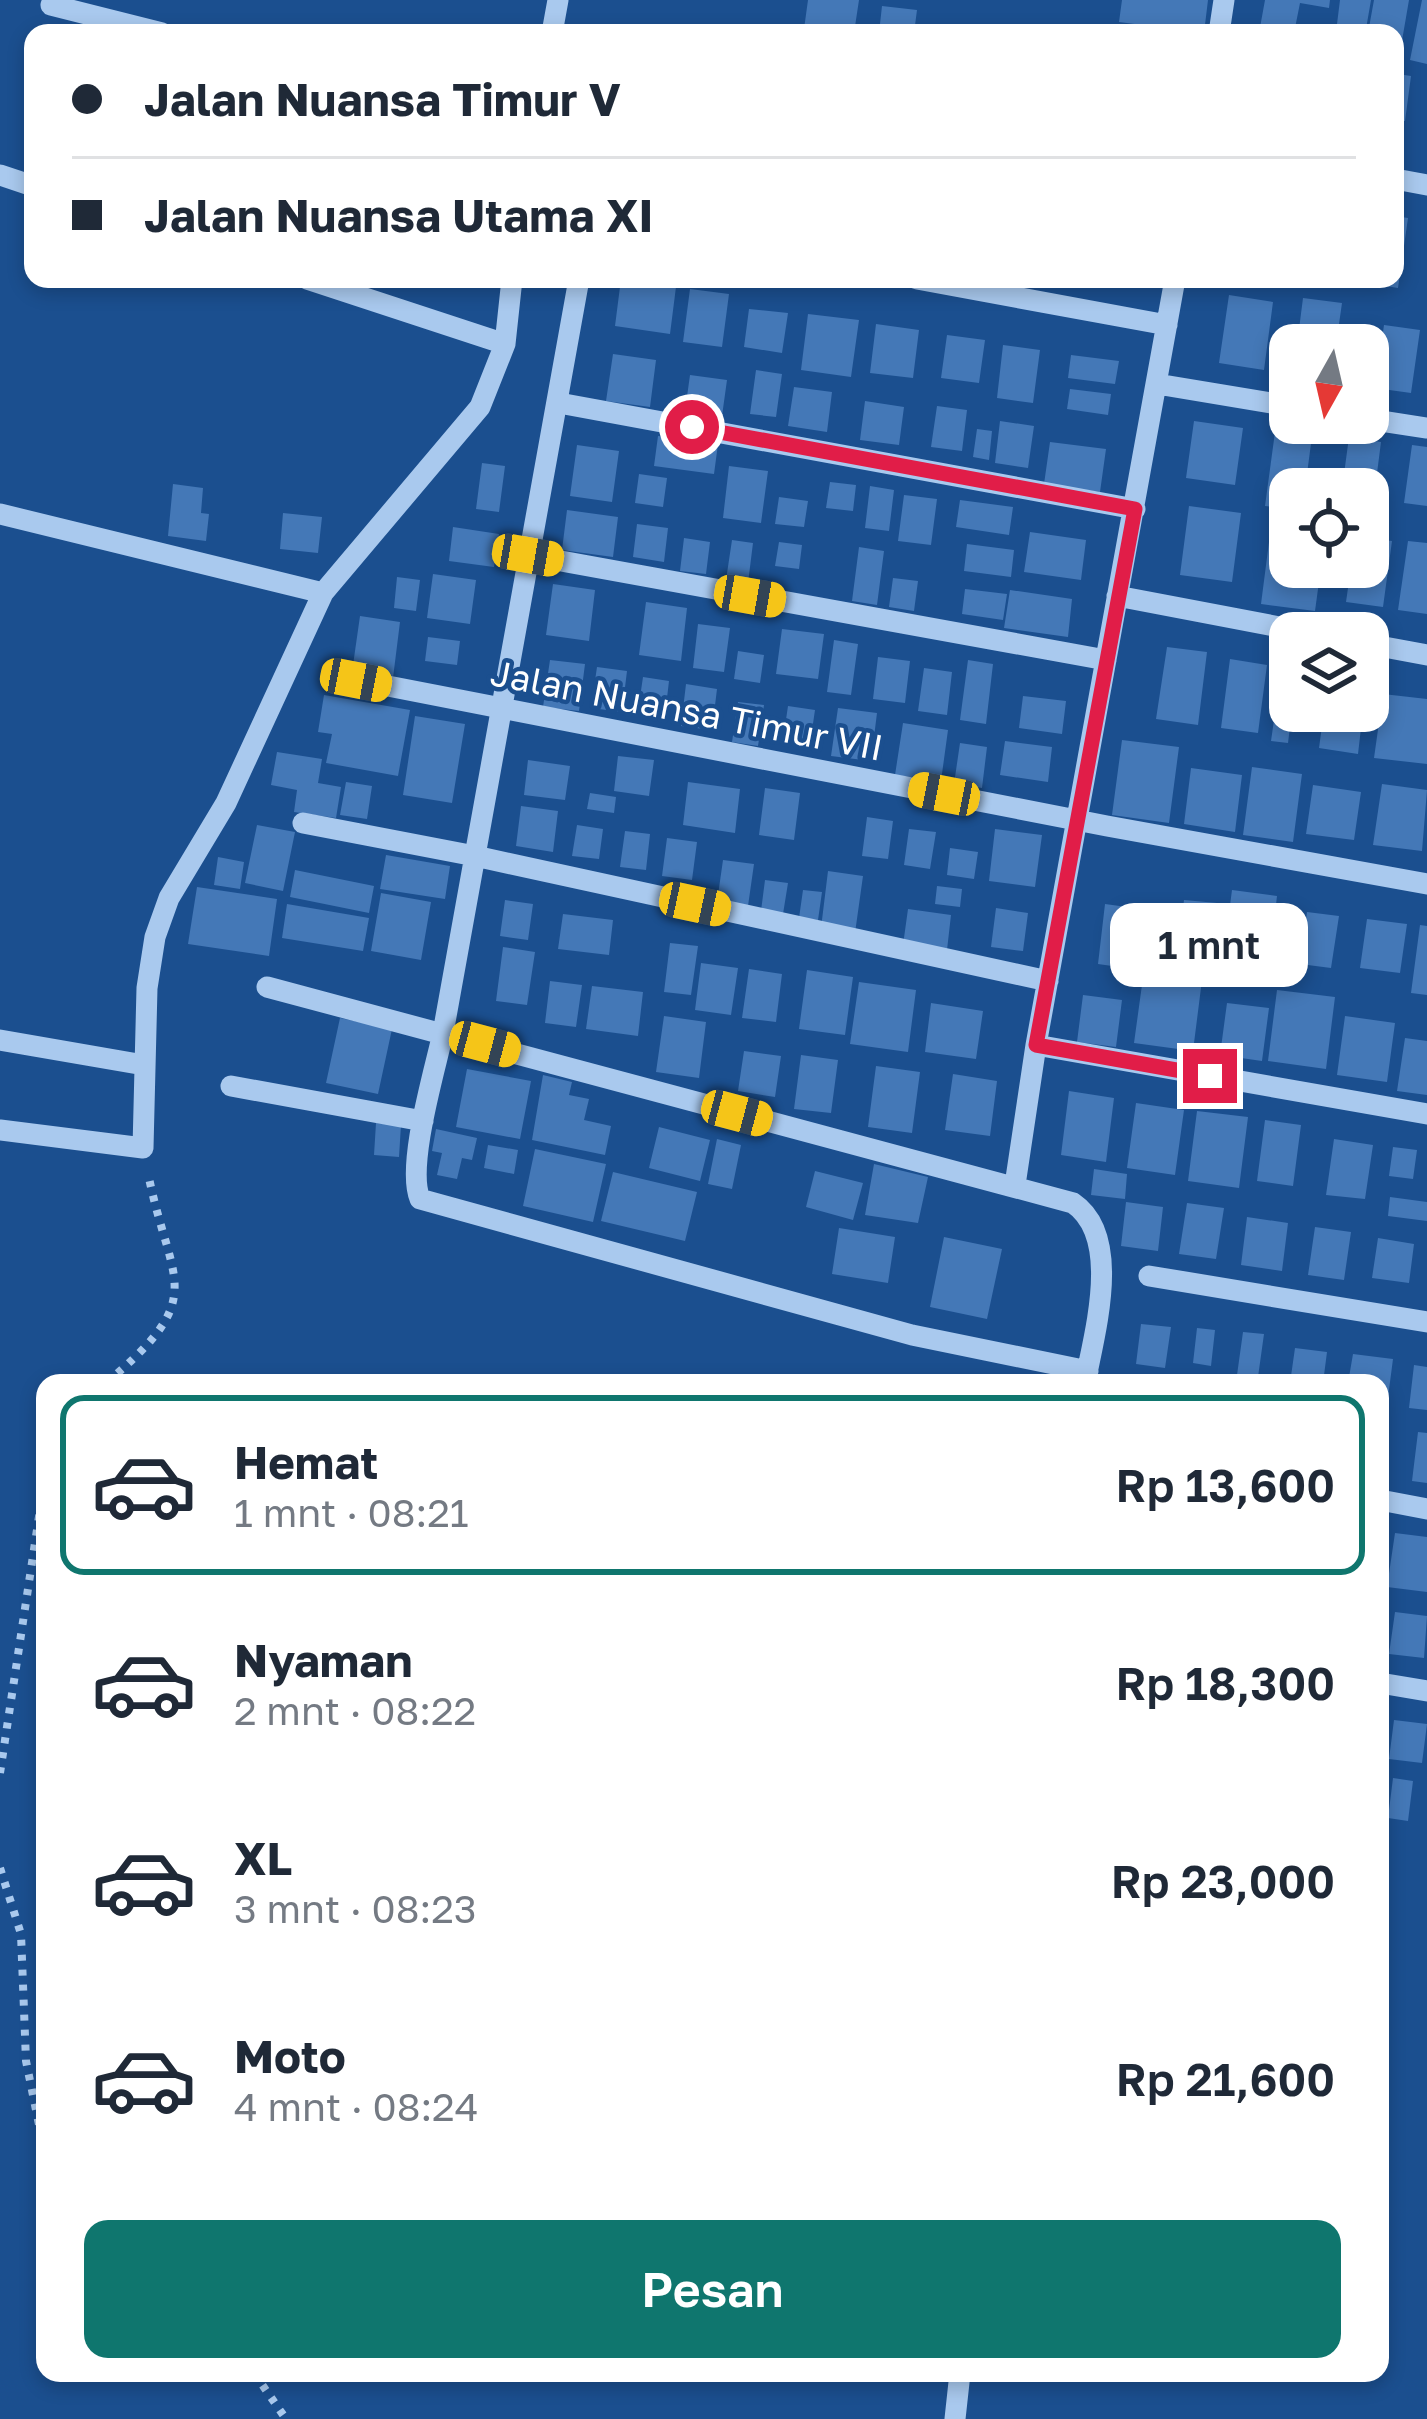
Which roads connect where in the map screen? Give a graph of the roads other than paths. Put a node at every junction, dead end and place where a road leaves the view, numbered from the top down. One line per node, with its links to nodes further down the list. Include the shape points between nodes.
1 (52, 5): 2 (street)
2 (127, 24)
3 (334, 288): 9 (street)
4 (511, 288): 9 (street)
5 (578, 288): 11 (street)
6 (966, 288): 8 (street)
7 (1173, 288): 8 (street)
8 (1167, 325): 10 (street)
9 (505, 344): 18 (street, via 480,406)
10 (1156, 384): 12 (street); 15 (street)
11 (559, 403): 15 (street); 17 (street)
12 (1269, 403)
13 (1389, 422): 14 (street)
14 (1427, 428)
15 (1135, 509): 19 (street)
16 (0, 514): 18 (street)
17 (528, 555): 23 (street); 25 (street)
18 (323, 593): 35 (street, via 226,803 159,923)
19 (1118, 596): 20 (street); 23 (street)
20 (1269, 625)
21 (1389, 648): 22 (street)
22 (1427, 655)
23 (1106, 660): 26 (street)
24 (356, 680): 25 (street, Jalan Nuansa Timur VII)
25 (501, 707): 26 (street, Jalan Nuansa Timur VII); 28 (street)
26 (1076, 819): 29 (street, Jalan Nuansa Timur VII); 30 (street)
27 (303, 823): 28 (street)
28 (476, 856): 30 (street); 32 (street)
29 (1427, 884)
30 (1048, 981): 34 (street)
31 (267, 987): 32 (street)
32 (443, 1033): 38 (street); 40 (street)
33 (0, 1040): 35 (street)
34 (1036, 1045): 37 (street); 40 (street)
35 (144, 1065): 39 (street, via 142,1148)
36 (231, 1086): 38 (street)
37 (1427, 1114)
38 (423, 1121): 43 (street, via 416,1189 435,1206)
39 (0, 1130)
40 (1015, 1185): 44 (street, via 1073,1203 1096,1232 1104,1267)
41 (1148, 1276): 42 (street)
42 (1427, 1322)
43 (1074, 1374)
44 (1086, 1374)
45 (1389, 1503): 46 (street)
46 (1427, 1509)
47 (1389, 1685): 48 (street)
48 (1427, 1691)
49 (959, 2382): 50 (street)
50 (955, 2419)

